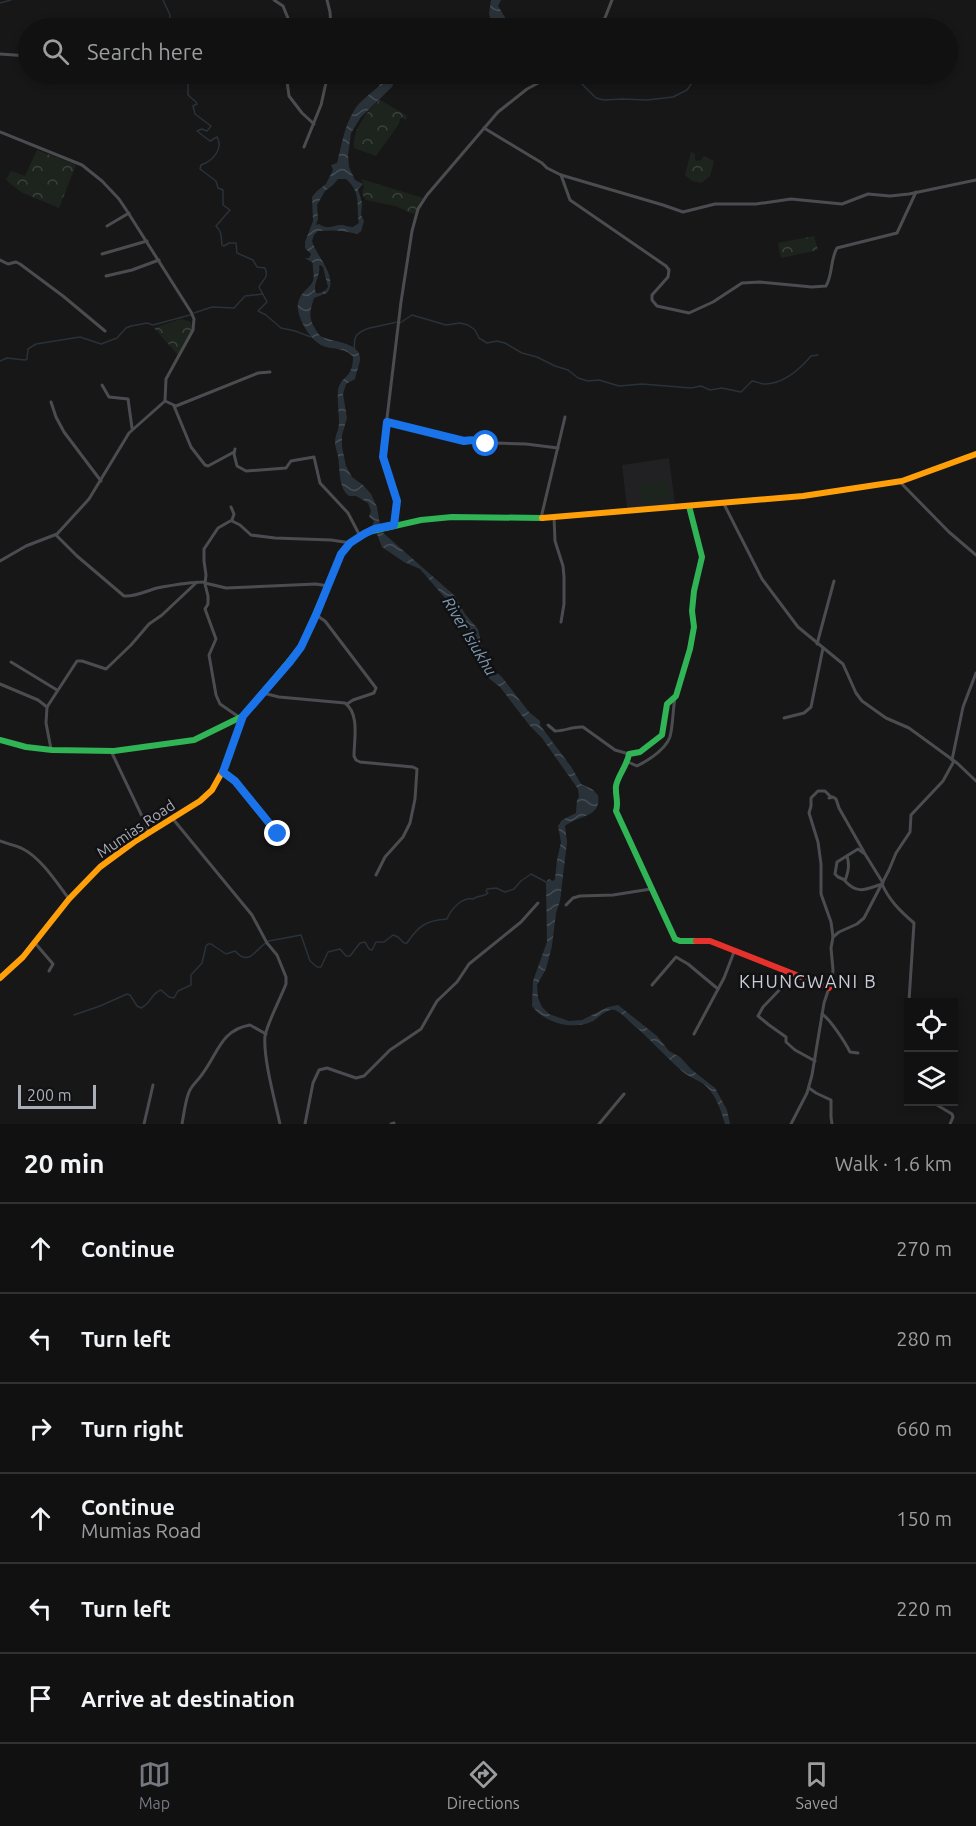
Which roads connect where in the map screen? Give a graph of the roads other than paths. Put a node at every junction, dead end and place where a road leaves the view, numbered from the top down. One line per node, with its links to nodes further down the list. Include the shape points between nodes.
1 (274, 0): 4 (street, via 283,6)
2 (327, 0): 5 (street)
3 (612, 0): 6 (street)
4 (288, 18)
5 (330, 18)
6 (605, 18)
7 (0, 54): 8 (street)
8 (18, 55)
9 (287, 84): 12 (street, via 289,96)
10 (326, 84): 12 (street)
11 (535, 84): 13 (street)
12 (314, 124): 15 (street)
13 (484, 128): 16 (street); 33 (street, via 427,195 416,215)
14 (0, 132): 19 (street, via 82,165)
15 (304, 147)
16 (561, 176): 18 (street, via 683,212 715,204 798,199 839,204 868,194); 18 (street, via 571,201 668,268 668,277 652,295 655,304 689,313 742,283 826,286 837,248 897,232)
17 (976, 180): 18 (street)
18 (916, 192)
19 (129, 213): 20 (street); 21 (street)
20 (107, 226)
21 (147, 241): 22 (street); 24 (street)
22 (102, 254)
23 (0, 260): 26 (street, via 20,264)
24 (159, 260): 25 (street); 29 (street, via 194,320 193,330 166,379)
25 (106, 276)
26 (105, 332)
27 (270, 372): 31 (street)
28 (102, 385): 34 (street, via 109,397 129,400)
29 (165, 401): 31 (street); 34 (street)
30 (51, 402): 37 (street, via 64,432)
31 (174, 406): 47 (street, via 191,447 206,466 235,451 237,466 246,471 286,468 291,461 314,457 320,483 348,513)
32 (565, 417): 35 (street)
33 (387, 422): 35 (street, via 464,441); 45 (street, via 383,457 397,501)
34 (132, 430): 37 (street)
35 (558, 448): 43 (street)
36 (976, 454): 38 (street)
37 (101, 481): 46 (street)
38 (900, 482): 39 (street); 49 (street)
39 (724, 504): 40 (street); 57 (street, via 762,579 798,627)
40 (689, 506): 42 (street); 64 (street, via 702,557 694,591 692,638)
41 (231, 507): 44 (street)
42 (554, 517): 43 (street); 56 (street, via 564,577)
43 (541, 518): 45 (street, via 438,518)
44 (231, 521): 48 (street, via 251,535); 53 (street, via 220,526 205,546)
45 (394, 525): 47 (street)
46 (56, 535): 50 (street); 52 (street, via 124,596)
47 (360, 536): 48 (street)
48 (351, 543): 54 (street, via 339,557)
49 (976, 555)
50 (0, 561)
51 (834, 581): 57 (street)
52 (197, 582): 53 (street); 62 (street, via 106,669 78,660)
53 (205, 582): 54 (street, via 226,588); 67 (street, via 205,610 216,639 209,655 216,695 220,704)
54 (327, 586): 55 (street)
55 (316, 615): 63 (street, via 296,653); 65 (street, via 376,689)
56 (561, 622)
57 (817, 644): 58 (street)
58 (823, 648): 68 (street, via 812,706 804,713); 74 (street, via 843,664 856,693 868,706 909,728)
59 (11, 662): 62 (street)
60 (976, 673): 74 (street, via 963,707)
61 (0, 684): 66 (street)
62 (57, 690): 66 (street)
63 (263, 693): 65 (street); 67 (street)
64 (676, 696): 73 (street, via 666,706 662,735 641,753); 75 (street, via 672,734 666,744 637,766)
65 (347, 704): 84 (street, via 354,723 356,760 413,767 418,774 410,824)
66 (47, 707): 71 (street)
67 (241, 717): 72 (street, via 194,740); 76 (street, Mumias Road)
68 (784, 717)
69 (548, 725): 73 (street, via 555,732 583,727 615,750)
70 (0, 740): 71 (street)
71 (52, 750): 72 (street)
72 (111, 751): 79 (street)
73 (629, 754): 75 (street)
74 (953, 760): 77 (street); 86 (street, via 943,781 911,815 910,832)
75 (628, 762): 87 (street, via 617,783 616,811)
76 (223, 772): 78 (street, Mumias Road, via 209,793); 80 (street, via 235,781)
77 (976, 781)
78 (173, 819): 79 (street, Mumias Road); 106 (street, via 250,912 276,953 287,981)
79 (150, 833): 88 (street, Mumias Road, via 115,855)
80 (281, 840)
81 (0, 841): 88 (street, via 36,858)
82 (847, 856): 83 (street, via 858,849); 85 (street, via 849,870); 85 (street, via 837,862 835,872)
83 (866, 856): 86 (street); 91 (street, via 836,799 818,791 810,799 808,813 818,842 821,894)
84 (376, 875)
85 (845, 880): 86 (street, via 859,891)
86 (882, 883): 92 (street, via 864,918); 104 (street, via 887,895 914,923)
87 (652, 889): 90 (street, via 580,896); 95 (street, via 675,939 710,941)
88 (69, 898): 94 (street, Mumias Road)
89 (538, 903): 117 (street, via 468,964 457,982 437,1001 419,1031 390,1050 364,1076 356,1078 327,1068 319,1070)
90 (566, 905)
91 (832, 928): 92 (street); 93 (street)
92 (839, 932): 93 (street)
93 (833, 937): 102 (street)
94 (35, 943): 96 (street); 100 (street, Mumias Road)
95 (735, 951): 99 (street); 103 (street)
96 (53, 964): 97 (street); 98 (street)
97 (59, 965)
98 (48, 971)
99 (793, 973): 102 (street); 109 (street, via 758,1016 786,1037 791,1048)
100 (0, 978)
101 (652, 985): 103 (street, via 676,957)
102 (829, 988): 105 (street)
103 (718, 989): 107 (street)
104 (909, 998)
105 (822, 1014): 108 (street, via 839,1031 850,1052); 109 (street)
106 (266, 1034): 115 (street, via 250,1025 237,1028 226,1037 190,1089); 116 (street)
107 (694, 1034)
108 (858, 1053)
109 (815, 1061): 111 (street)
110 (153, 1085): 114 (street)
111 (809, 1088): 119 (street); 120 (street, via 831,1100)
112 (624, 1094): 118 (street)
113 (940, 1106): 121 (street, via 952,1114)
114 (144, 1124)
115 (182, 1124)
116 (280, 1124)
117 (305, 1124)
118 (599, 1124)
119 (791, 1124)
120 (832, 1124)
121 (950, 1124)

